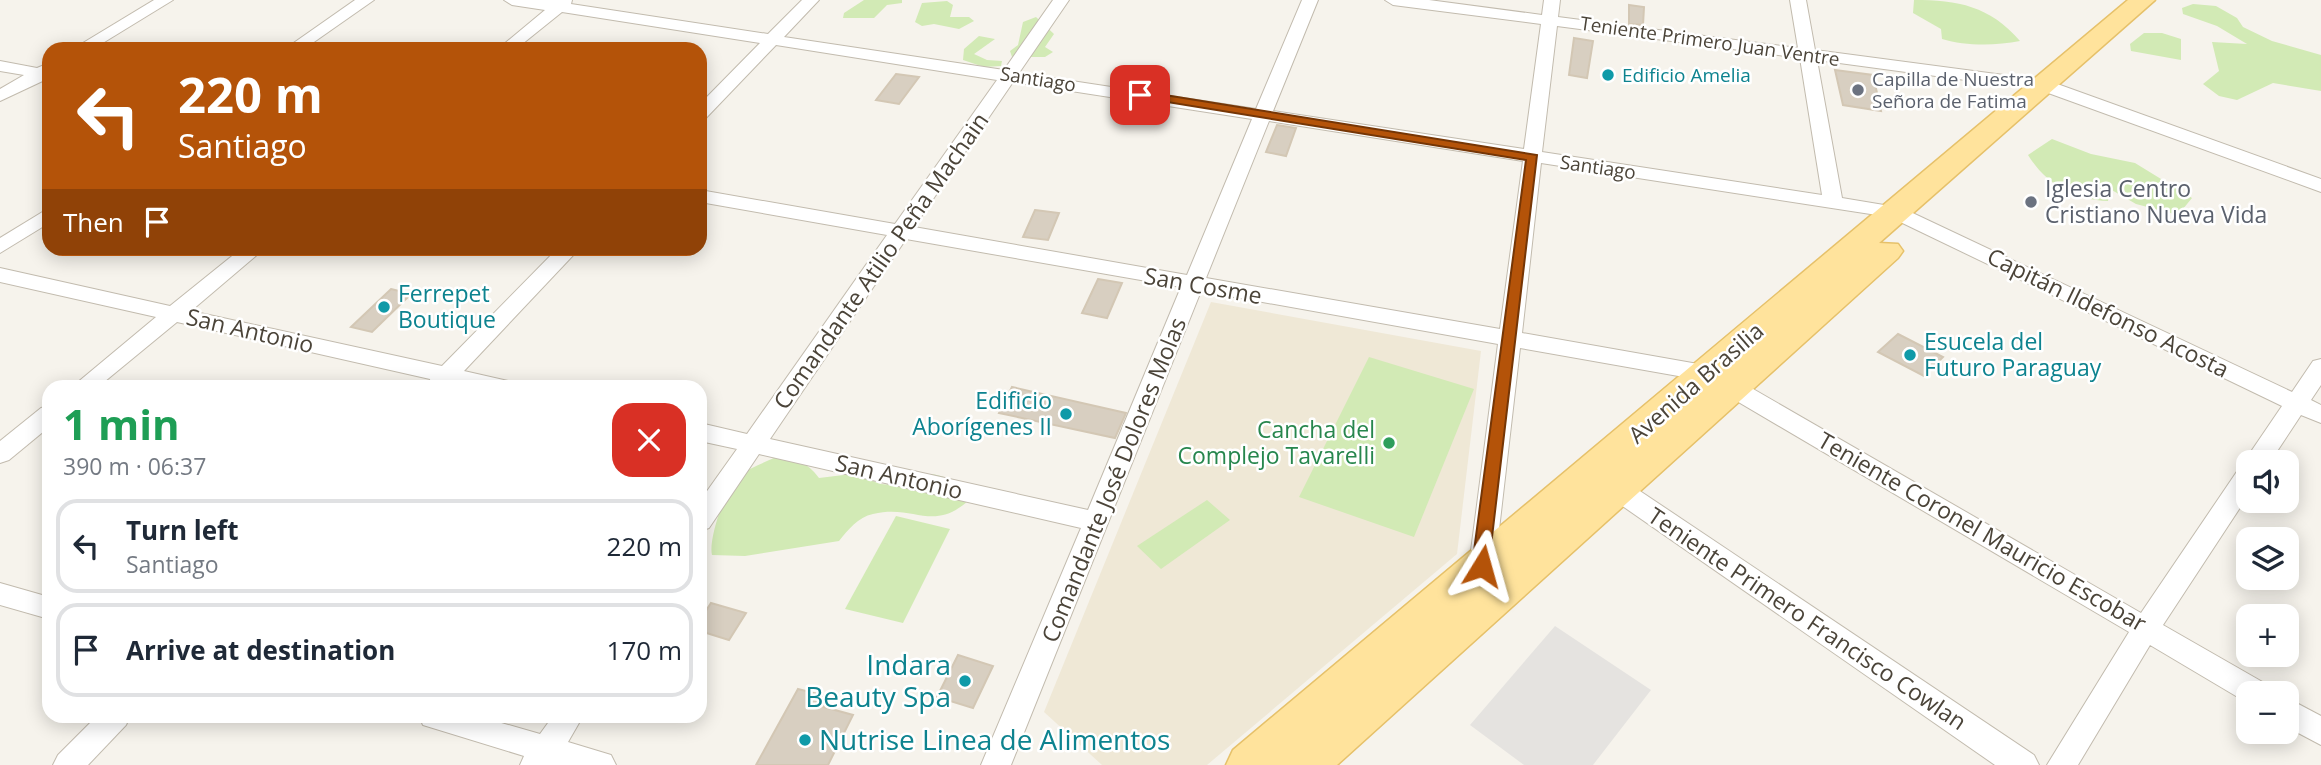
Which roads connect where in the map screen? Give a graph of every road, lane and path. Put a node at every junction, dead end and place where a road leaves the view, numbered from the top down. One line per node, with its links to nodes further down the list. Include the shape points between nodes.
1 (165, 0): 14 (street)
2 (366, 0): 15 (street)
3 (512, 0): 11 (street, Santiago)
4 (811, 0): 13 (street)
5 (1061, 0): 21 (street, Comandante Atilio Peña Machain)
6 (1310, 0): 26 (street, Comandante José Dolores Molas)
7 (1393, 0): 12 (street, Teniente Primero Juan Ventre)
8 (1798, 0): 17 (street)
9 (2143, 0): 22 (main road, Avenida Brasilia)
10 (2171, 0): 22 (main road, Avenida Brasilia)
11 (563, 4): 13 (street, Santiago); 16 (street)
12 (1551, 10): 17 (street, Teniente Primero Juan Ventre); 27 (street)
13 (773, 39): 21 (street, Santiago); 25 (street)
14 (93, 42)
15 (303, 42)
16 (515, 42)
17 (1808, 55): 22 (street, Teniente Primero Juan Ventre); 30 (street)
18 (0, 66): 19 (street)
19 (42, 71)
20 (42, 74): 24 (street)
21 (1010, 75): 23 (street, Santiago); 33 (street, Comandante Atilio Peña Machain)
22 (2055, 88): 28 (street); 31 (main road, Avenida Brasilia)
23 (1104, 89): 26 (street, Santiago)
24 (0, 96)
25 (707, 107)
26 (1262, 114): 27 (street, Santiago); 38 (street, Comandante José Dolores Molas)
27 (1533, 157): 30 (street, Santiago); 40 (street)
28 (2321, 186)
29 (707, 197): 33 (street, San Cosme)
30 (1833, 201): 31 (street, Santiago)
31 (1907, 217): 45 (main road, Avenida Brasilia); 46 (street, Capitán Ildefonso Acosta)
32 (42, 219): 34 (street)
33 (903, 232): 38 (street, San Cosme); 50 (street, Comandante Atilio Peña Machain)
34 (0, 247)
35 (245, 256): 39 (street)
36 (562, 256): 44 (street)
37 (0, 275): 39 (street, San Antonio)
38 (1195, 284): 40 (street, San Cosme); 56 (street, Comandante José Dolores Molas)
39 (174, 313): 42 (street); 43 (street, San Antonio)
40 (1512, 341): 45 (street, San Cosme); 57 (street)
41 (2321, 367): 46 (street)
42 (92, 380)
43 (437, 380)
44 (442, 380)
45 (1719, 380): 53 (main road, Avenida Brasilia); 60 (street, Teniente Coronel Mauricio Escobar)
46 (2296, 404): 47 (street, Capitán Ildefonso Acosta); 51 (street)
47 (2321, 415)
48 (42, 420): 52 (street)
49 (707, 434): 50 (street, San Antonio)
50 (752, 444): 55 (street, Comandante Atilio Peña Machain); 56 (street, San Antonio)
51 (2265, 450)
52 (0, 454)
53 (1605, 480): 57 (main road, Avenida Brasilia); 73 (street, Teniente Primero Francisco Cowlan)
54 (2236, 493): 60 (street)
55 (707, 511)
56 (1098, 522): 70 (street, Comandante José Dolores Molas)
57 (1493, 576): 71 (main road, Avenida Brasilia); 72 (main road, Avenida Brasilia)
58 (0, 594): 59 (street)
59 (42, 606)
60 (2146, 628): 61 (street, Teniente Coronel Mauricio Escobar); 74 (street)
61 (2236, 681)
62 (2299, 718): 66 (street)
63 (109, 723): 68 (street)
64 (452, 723): 67 (street)
65 (564, 723): 67 (street)
66 (2321, 732)
67 (541, 756): 69 (street)
68 (68, 765)
69 (601, 765)
70 (996, 765)
71 (1249, 765)
72 (1304, 765)
73 (2024, 765)
74 (2062, 765)

